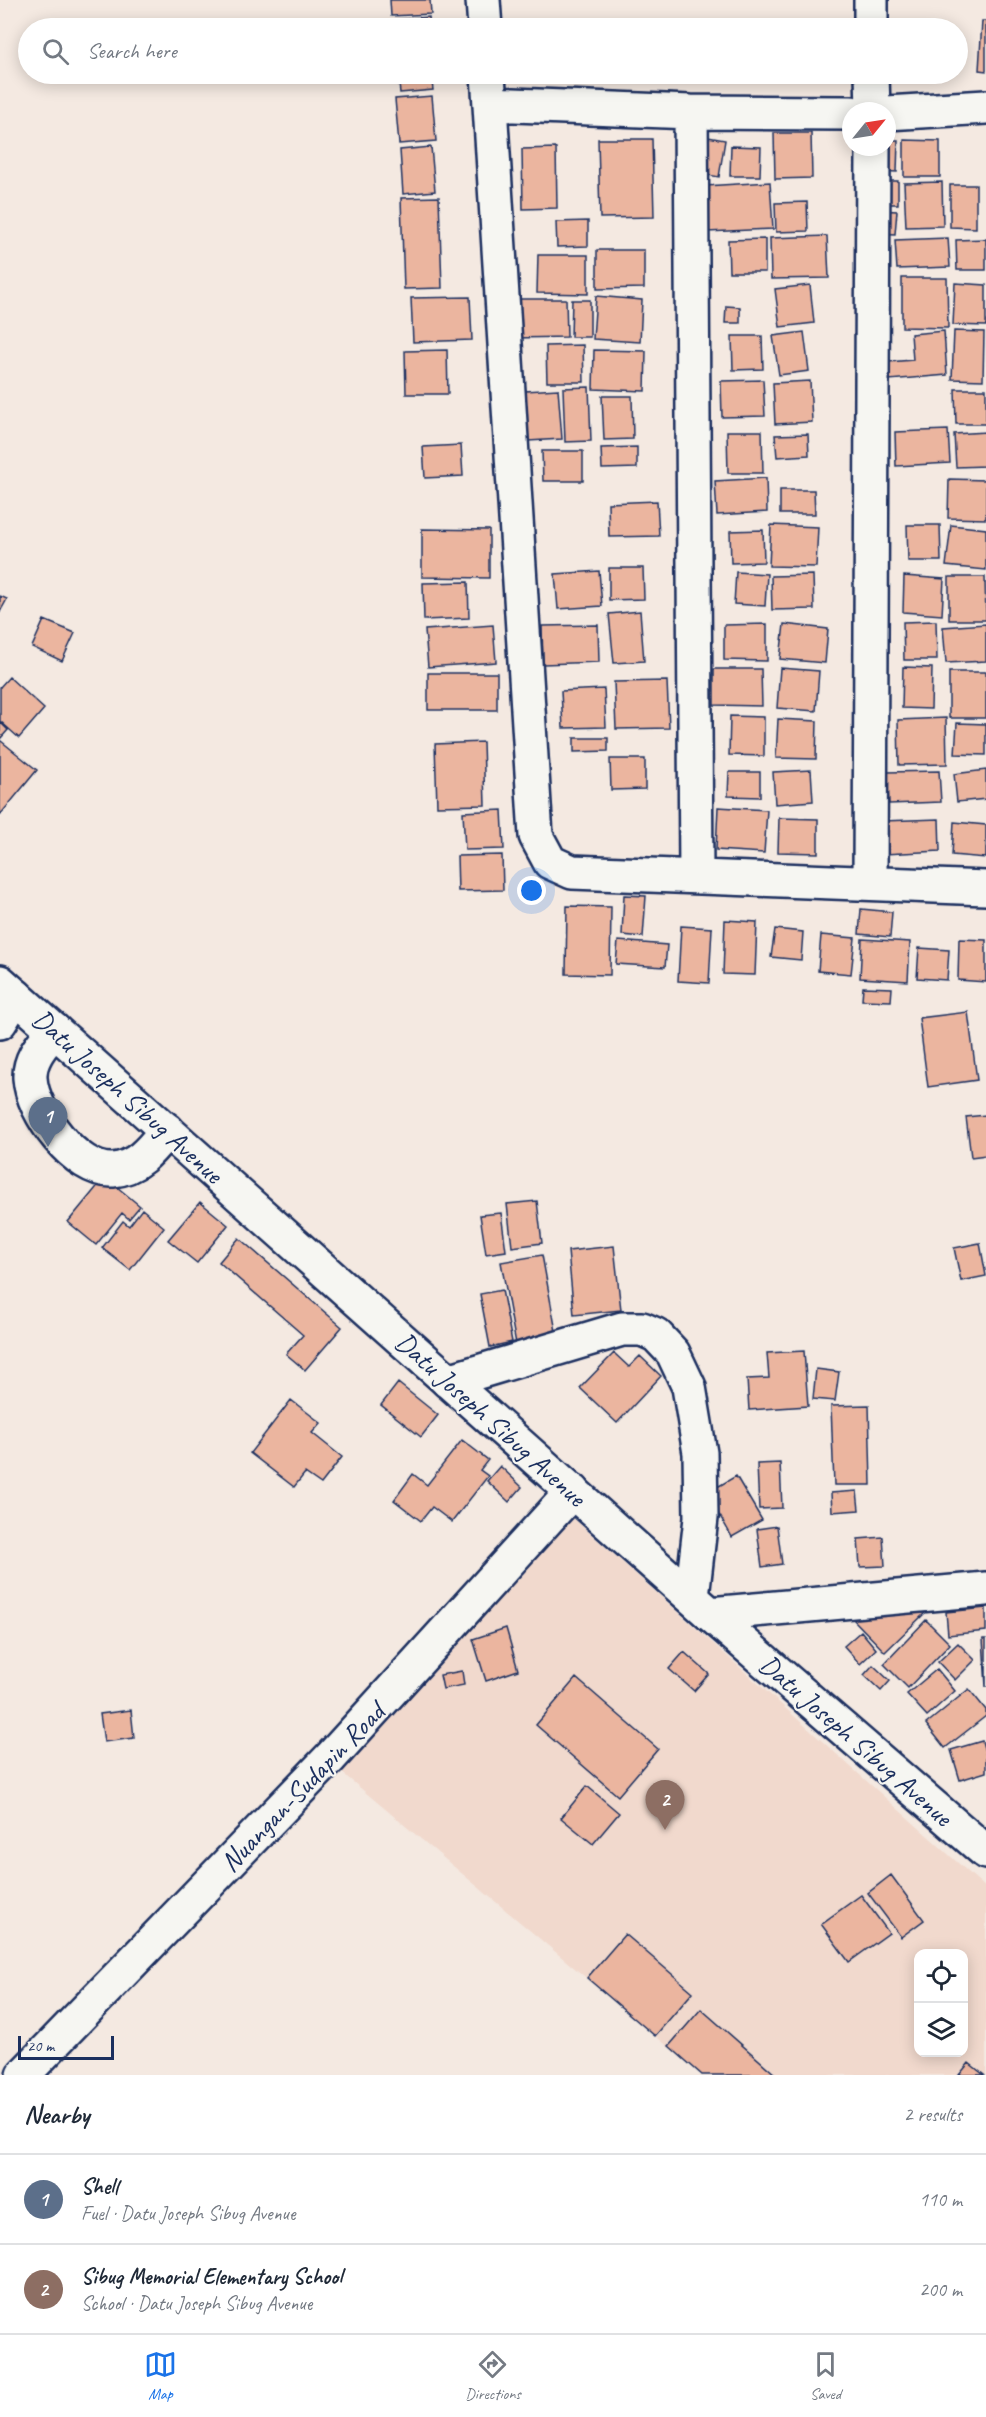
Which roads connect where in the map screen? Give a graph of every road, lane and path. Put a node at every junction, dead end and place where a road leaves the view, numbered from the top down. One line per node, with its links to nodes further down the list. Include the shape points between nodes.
1 (483, 0): 3 (street)
2 (871, 0): 4 (street)
3 (484, 18)
4 (871, 18)
5 (872, 84): 7 (street)
6 (489, 89): 9 (street); 13 (street, via 536,836 550,862 572,872)
7 (873, 102)
8 (986, 107): 10 (street)
9 (691, 112): 11 (street); 13 (street)
10 (896, 112)
11 (842, 113)
12 (873, 156): 14 (street)
13 (696, 877): 14 (street)
14 (870, 883): 15 (street)
15 (986, 888)
16 (5, 1000): 17 (street, Datu Joseph Sibug Avenue)
17 (54, 1030): 18 (street, Datu Joseph Sibug Avenue); 18 (street, via 34,1056 30,1077 36,1103 45,1119 74,1152 96,1167 114,1170 146,1155)
18 (167, 1130): 19 (street, Datu Joseph Sibug Avenue)
19 (448, 1381): 20 (street, Datu Joseph Sibug Avenue); 22 (street, via 622,1329 642,1329 656,1335 673,1353 689,1387 700,1453)
20 (573, 1491): 22 (street, Datu Joseph Sibug Avenue); 24 (street, Nuangan-Sudapin Road, via 331,1757)
21 (986, 1589): 22 (street)
22 (701, 1605): 23 (street, Datu Joseph Sibug Avenue)
23 (986, 1852)
24 (23, 2075)

